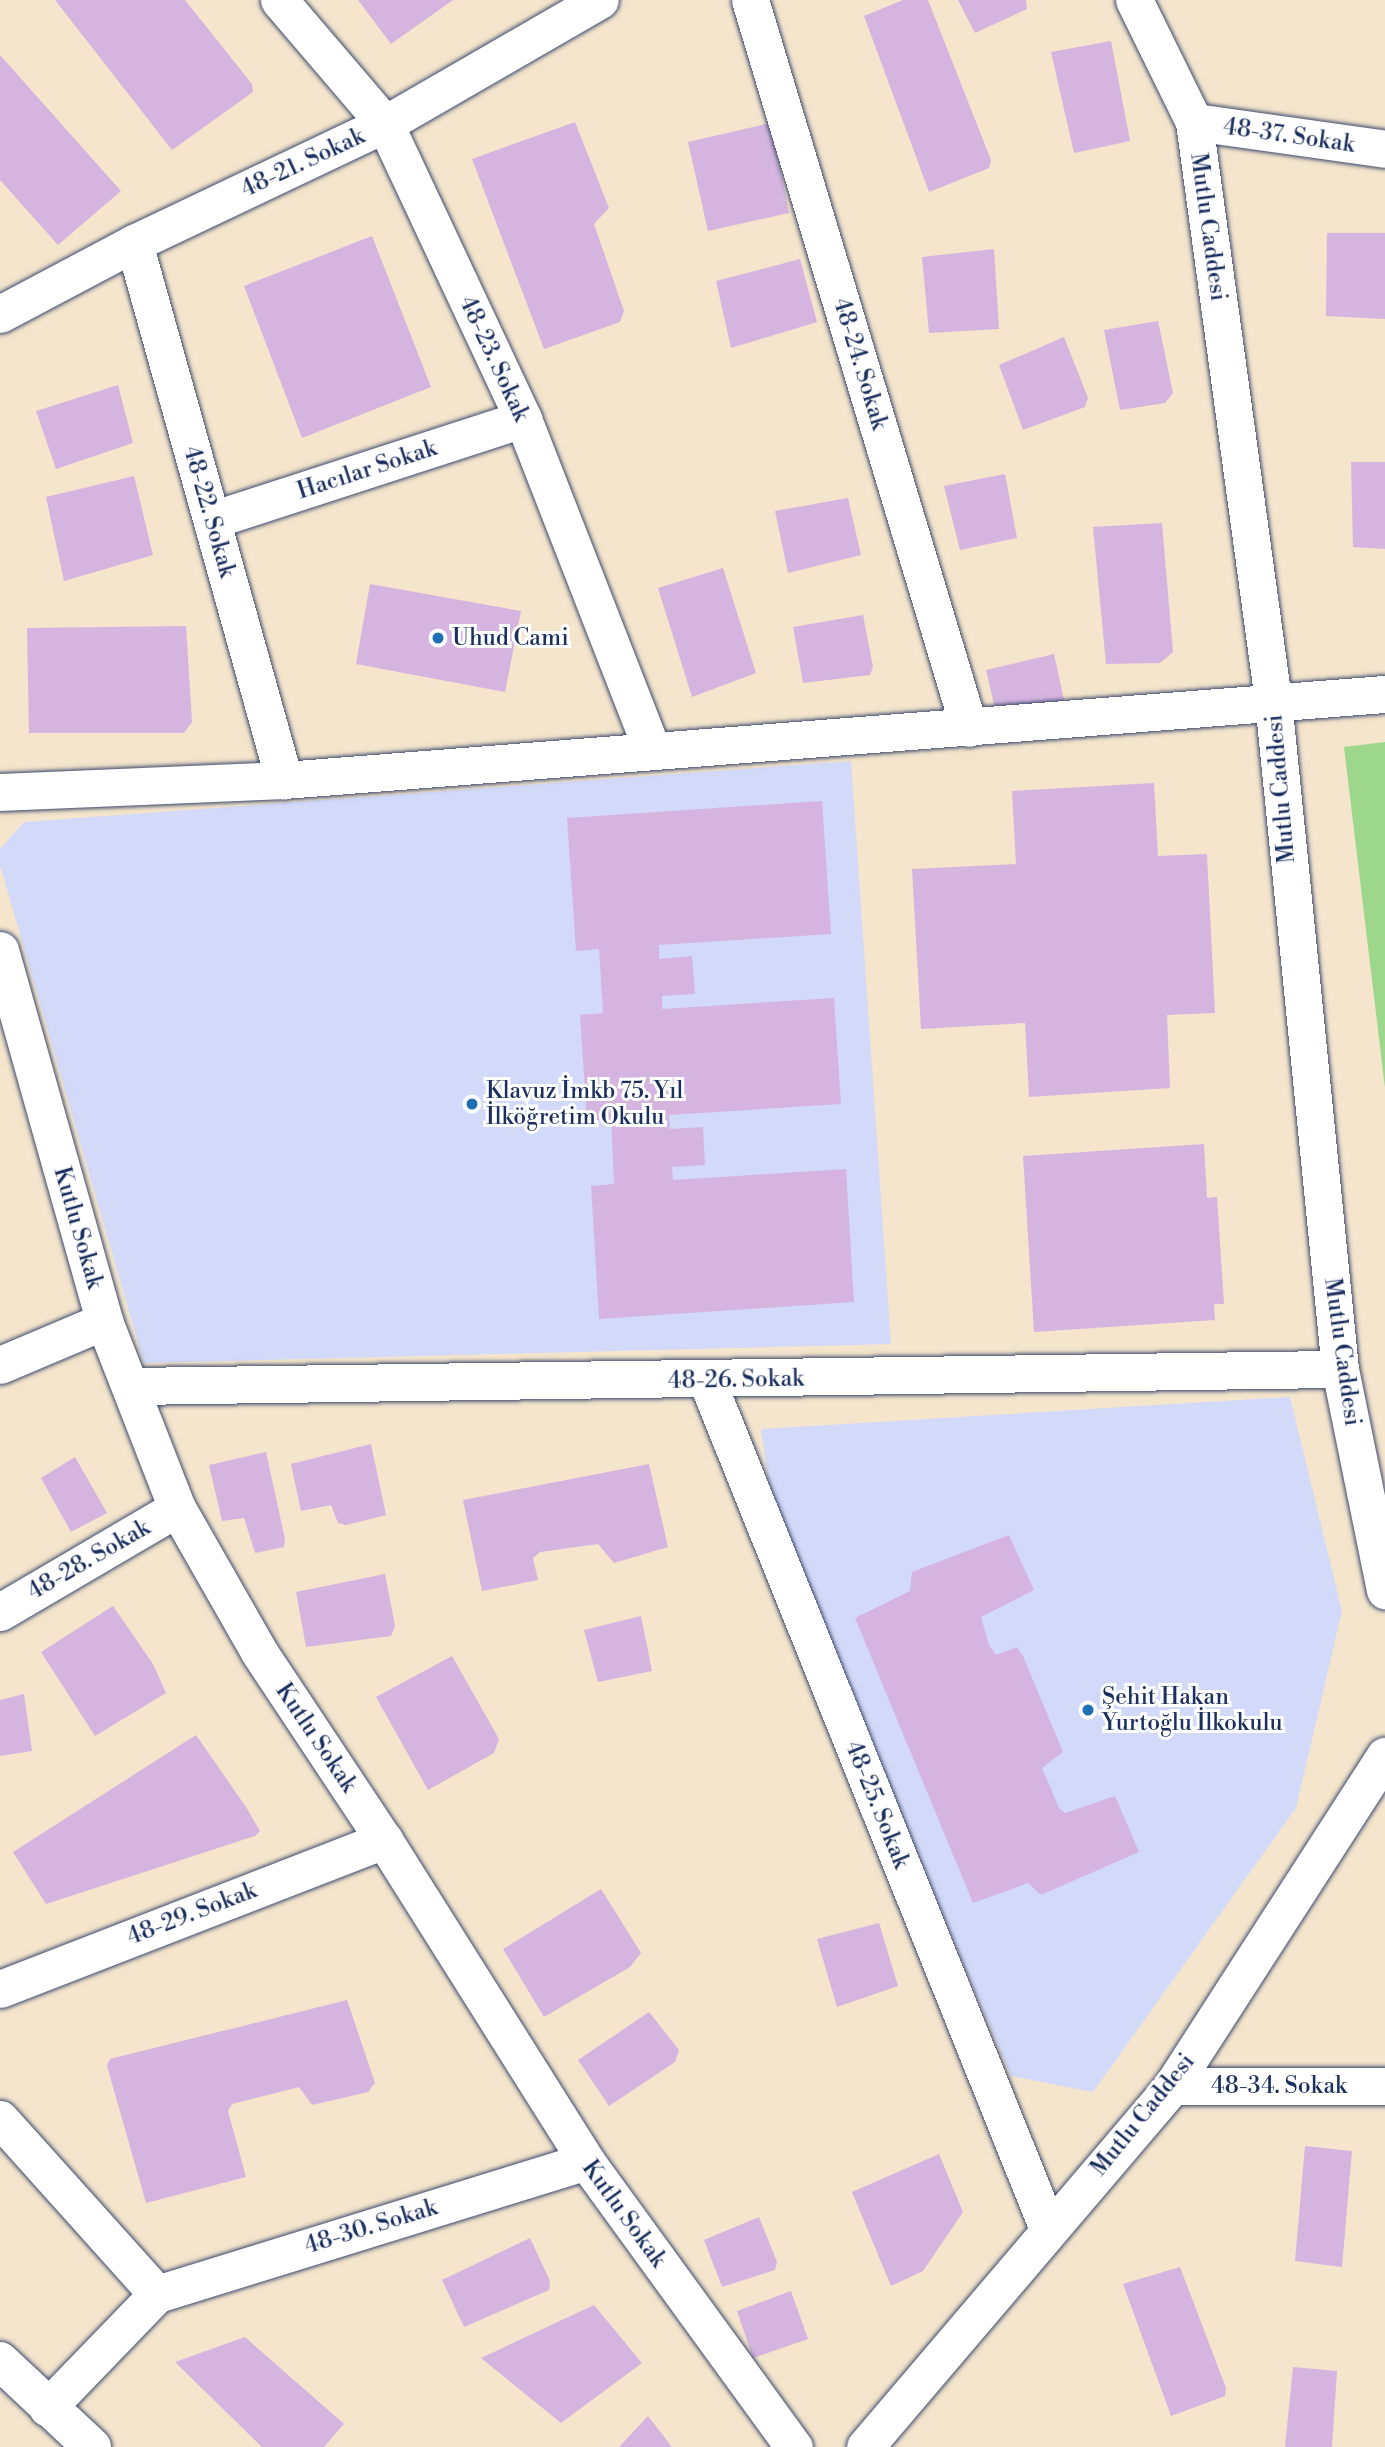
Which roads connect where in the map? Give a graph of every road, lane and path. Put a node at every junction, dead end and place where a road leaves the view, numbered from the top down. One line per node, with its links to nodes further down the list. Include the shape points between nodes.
1 (279, 0): 6 (street, 48-23. Sokak)
2 (600, 0): 6 (street, 48-21. Sokak)
3 (750, 0): 14 (street, 48-24. Sokak)
4 (1134, 0): 5 (street, Mutlu Caddesi)
5 (1194, 122): 7 (street, 48-37. Sokak); 13 (street, Mutlu Caddesi)
6 (385, 124): 8 (street, 48-21. Sokak); 10 (street, 48-23. Sokak)
7 (1385, 149)
8 (134, 243): 9 (street, 48-21. Sokak); 11 (street, 48-22. Sokak)
9 (0, 314)
10 (523, 419): 11 (street, Hacılar Sokak); 15 (street, 48-23. Sokak)
11 (212, 520): 16 (street, 48-22. Sokak)
12 (1385, 694): 13 (street)
13 (1273, 700): 14 (street); 21 (street, Mutlu Caddesi)
14 (969, 729): 15 (street)
15 (652, 750): 16 (street)
16 (284, 780): 17 (street)
17 (0, 792)
18 (0, 950): 19 (street, Kutlu Sokak)
19 (104, 1321): 20 (street); 23 (street, Kutlu Sokak)
20 (0, 1365)
21 (1340, 1369): 22 (street, 48-26. Sokak); 25 (street, Mutlu Caddesi)
22 (707, 1381): 23 (street, 48-26. Sokak); 34 (street, 48-25. Sokak)
23 (131, 1386): 24 (street, Kutlu Sokak)
24 (177, 1508): 26 (street, 48-28. Sokak); 28 (street, Kutlu Sokak, via 259,1652)
25 (1385, 1590)
26 (0, 1612)
27 (1385, 1756): 30 (street, Mutlu Caddesi)
28 (384, 1840): 29 (street, 48-29. Sokak); 33 (street, Kutlu Sokak)
29 (0, 1989)
30 (1172, 2086): 31 (street, 48-34. Sokak); 34 (street, Mutlu Caddesi)
31 (1385, 2087)
32 (0, 2119): 35 (street)
33 (586, 2161): 35 (street, 48-30. Sokak); 39 (street, Kutlu Sokak)
34 (1048, 2229): 40 (street, Mutlu Caddesi)
35 (157, 2294): 37 (street)
36 (0, 2361): 37 (main road)
37 (47, 2408): 38 (main road)
38 (92, 2447)
39 (794, 2447)
40 (865, 2447)

